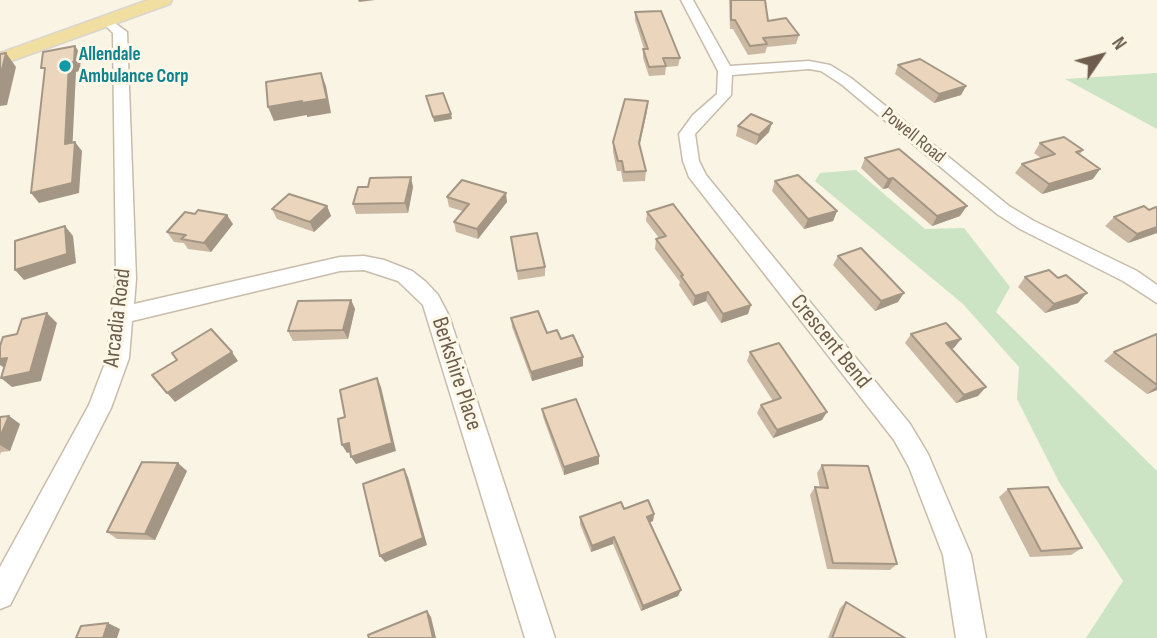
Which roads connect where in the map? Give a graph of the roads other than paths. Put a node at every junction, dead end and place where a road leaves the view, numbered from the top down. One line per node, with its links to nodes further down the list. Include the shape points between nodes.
1 (164, 0): 3 (main road)
2 (687, 0): 5 (street)
3 (107, 21): 4 (main road); 7 (street, Arcadia Road, via 120,32 122,60)
4 (0, 60)
5 (725, 71): 6 (street, Powell Road, via 825,68 1003,210 1130,276); 10 (street, Crescent Bend, via 724,95 687,134 691,162 698,177 902,432 957,555)
6 (1157, 295)
7 (123, 315): 8 (street, Arcadia Road, via 118,358 99,408); 9 (street, Berkshire Place, via 340,264 364,263 405,276 431,300 439,316)
8 (0, 595)
9 (540, 638)
10 (971, 638)

